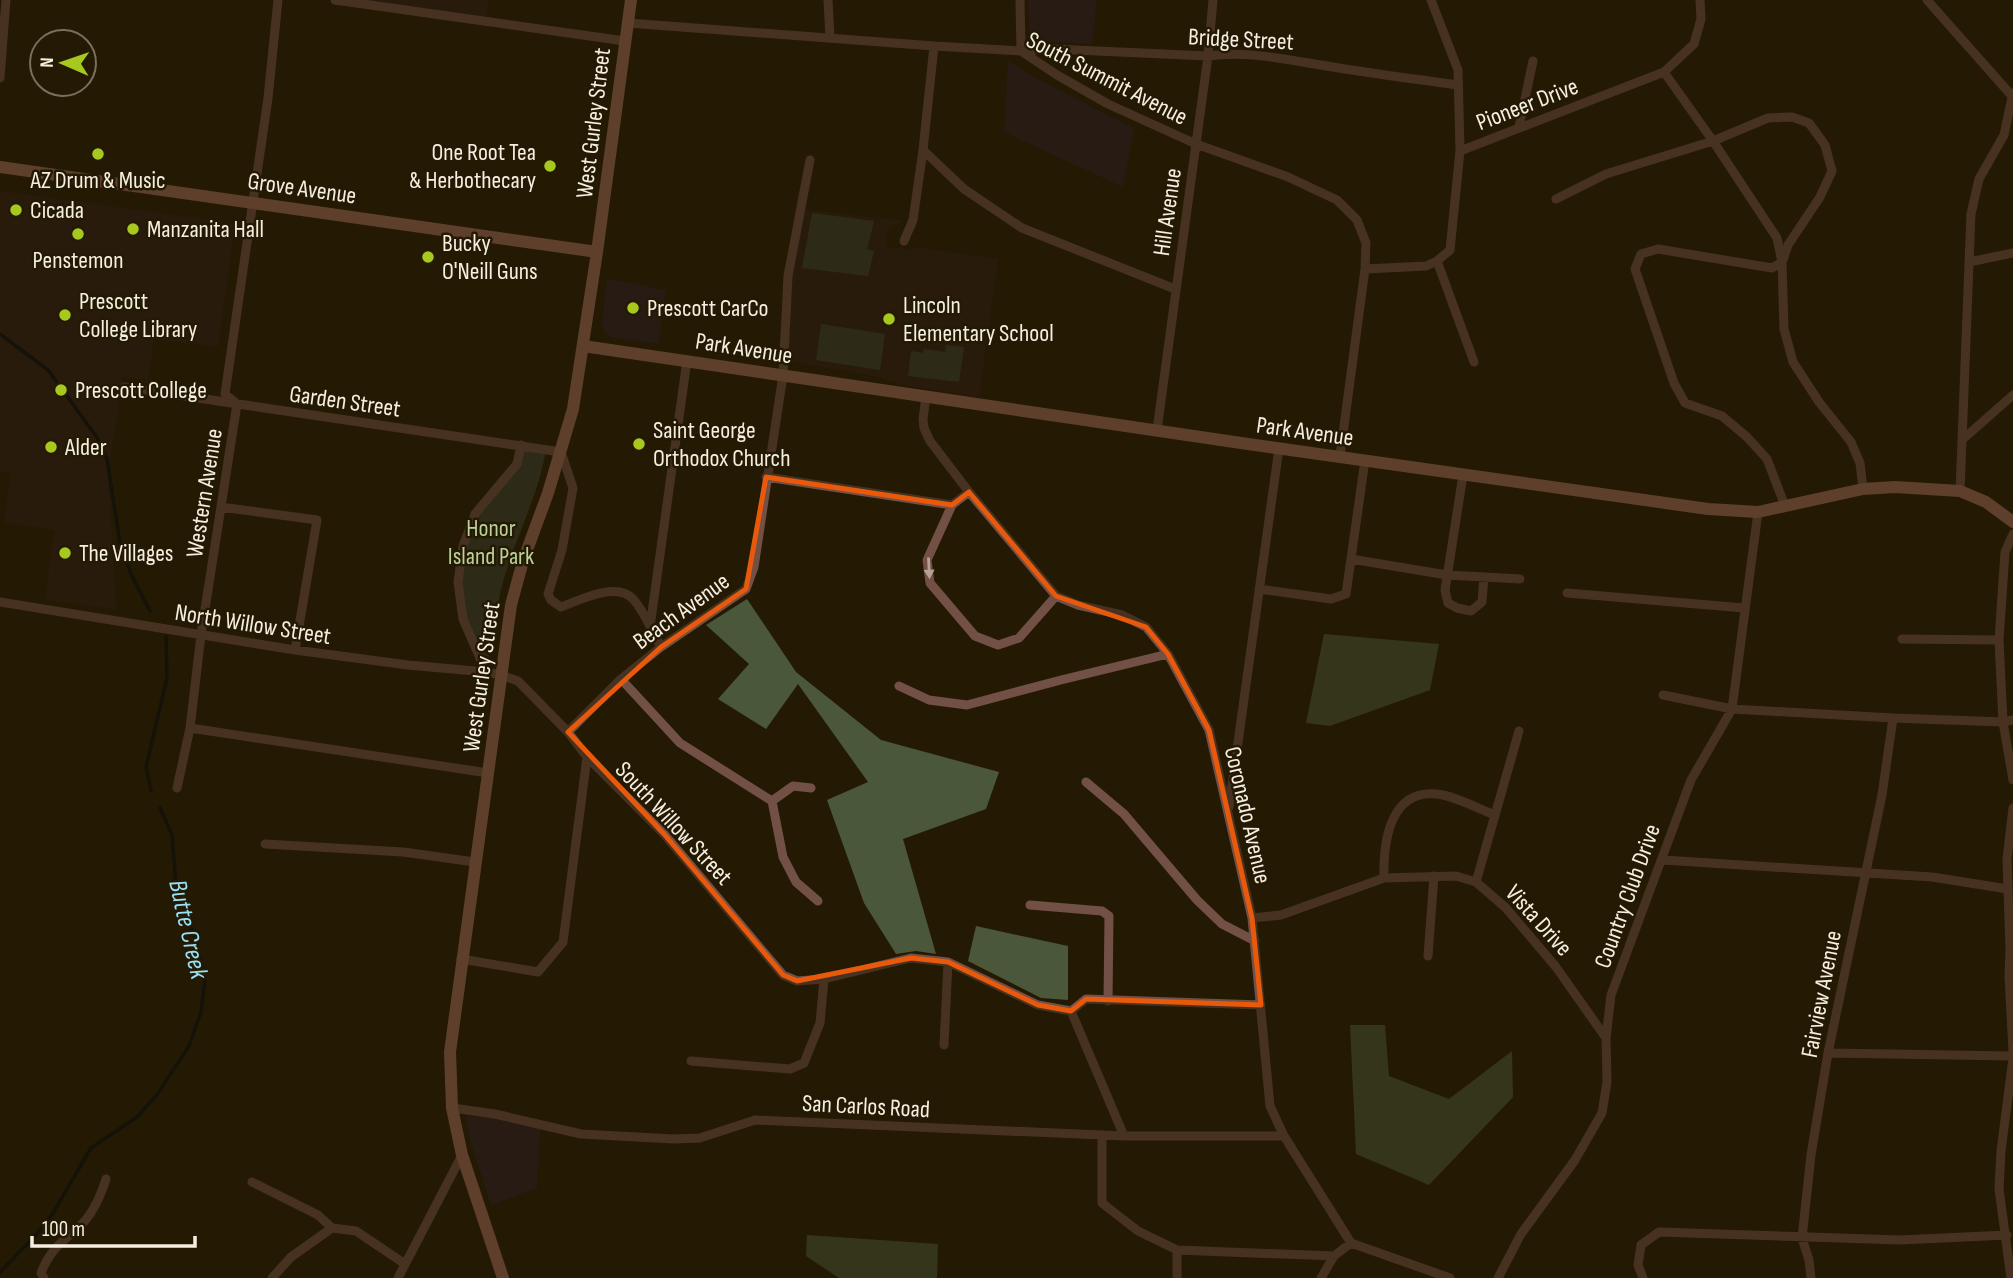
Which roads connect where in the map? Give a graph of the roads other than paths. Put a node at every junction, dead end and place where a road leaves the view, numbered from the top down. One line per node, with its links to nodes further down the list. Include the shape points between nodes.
1 (6, 0): 19 (street)
2 (278, 0): 31 (street, Western Avenue)
3 (335, 0): 13 (street)
4 (631, 0): 11 (main road, West Gurley Street)
5 (828, 0): 12 (street)
6 (1020, 0): 15 (street)
7 (1213, 0): 16 (street, Hill Avenue)
8 (1431, 0): 20 (street, via 1458,70)
9 (1700, 0): 18 (street, Pioneer Drive, via 1701,19 1694,44)
10 (1927, 0): 21 (street)
11 (628, 23): 12 (street, South Summit Avenue); 13 (main road, West Gurley Street)
12 (830, 38): 14 (street, South Summit Avenue)
13 (625, 41): 33 (main road, West Gurley Street)
14 (934, 46): 15 (street, South Summit Avenue); 26 (street)
15 (1021, 51): 16 (street, Bridge Street); 25 (street, South Summit Avenue, via 1108,104)
16 (1208, 56): 20 (street, Bridge Street, via 1288,58); 25 (street, Hill Avenue)
17 (1533, 61): 22 (street)
18 (1664, 72): 22 (street, Pioneer Drive); 24 (street)
19 (0, 78)
20 (1457, 85): 27 (street)
21 (2012, 94): 23 (street)
22 (1519, 127): 27 (street, Pioneer Drive)
23 (2008, 135): 37 (street, via 1979,179 1971,214)
24 (1713, 141): 30 (street, via 1606,174); 36 (street, via 1777,238); 36 (street, via 1768,118 1792,117 1809,123 1825,145 1832,172)
25 (1196, 144): 38 (street, South Summit Avenue, via 1338,200 1357,220 1366,243); 39 (street, Hill Avenue)
26 (923, 150): 32 (street, via 913,220); 39 (street, via 964,189 1022,228)
27 (1460, 151): 35 (street, Pioneer Drive, via 1450,250)
28 (810, 160): 43 (street, Beach Avenue, via 788,276)
29 (0, 167): 31 (main road, Grove Avenue)
30 (1556, 199)
31 (253, 202): 33 (main road, Grove Avenue); 47 (street, Western Avenue, via 225,394)
32 (904, 241)
33 (597, 252): 40 (main road, West Gurley Street)
34 (2013, 253): 37 (street)
35 (1437, 261): 38 (street, via 1426,266); 42 (street)
36 (1782, 262): 57 (street, via 1784,329 1793,362 1851,442 1860,463); 61 (street, via 1772,268 1658,249 1641,254 1635,270 1685,403 1722,416 1747,437 1767,458)
37 (1969, 262): 49 (street)
38 (1365, 270): 53 (street)
39 (1175, 289): 48 (street, Hill Avenue)
40 (583, 346): 41 (main road, Park Avenue); 52 (main road, West Gurley Street)
41 (687, 360): 43 (main road, Park Avenue); 75 (street)
42 (1475, 362)
43 (783, 375): 46 (main road, Park Avenue); 56 (street, Beach Avenue)
44 (124, 387): 47 (street, Garden Street)
45 (2013, 395): 49 (street)
46 (926, 396): 48 (main road, Park Avenue); 59 (street, via 924,428)
47 (236, 404): 50 (street, Garden Street); 62 (street, Western Avenue)
48 (1157, 430): 51 (main road, Park Avenue)
49 (1962, 440): 58 (street)
50 (522, 445): 52 (street, Garden Street); 82 (street, via 517,464 475,514 463,545 458,582 463,620)
51 (1279, 448): 53 (main road, Park Avenue); 70 (street)
52 (561, 452): 75 (street, via 573,488 562,550 548,594 551,600 561,607 600,593 622,591 633,598); 83 (main road, West Gurley Street, via 511,605)
53 (1340, 456): 54 (main road, Park Avenue)
54 (1365, 460): 55 (main road, Park Avenue); 66 (street)
55 (1463, 475): 63 (main road, Park Avenue); 67 (street)
56 (766, 477): 60 (street); 79 (street, Beach Avenue, via 754,567 746,589)
57 (1863, 489): 58 (main road, Park Avenue); 61 (main road, Park Avenue)
58 (1960, 491): 64 (main road, Park Avenue, via 1986,502)
59 (969, 492): 60 (street); 72 (street)
60 (952, 505): 72 (street, one-way to 72, via 927,559 930,583 975,636 999,645 1019,638)
61 (1785, 506): 63 (main road, Park Avenue)
62 (221, 507): 76 (street, Western Avenue); 80 (street, via 317,520)
63 (1758, 512): 74 (street, Country Club Drive)
64 (2013, 522)
65 (2013, 534): 78 (street, via 2005,552)
66 (1351, 559): 67 (street); 70 (street, via 1346,594 1331,599)
67 (1447, 575): 68 (street); 68 (street, via 1448,603 1471,611 1482,602)
68 (1484, 577): 69 (street)
69 (1520, 579)
70 (1259, 589): 101 (street)
71 (1567, 593): 74 (street)
72 (1056, 596): 81 (street, Coronado Avenue, via 1122,615 1146,627)
73 (0, 602): 76 (street, North Willow Street)
74 (1744, 608): 87 (street, Country Club Drive)
75 (650, 627): 79 (street)
76 (201, 635): 80 (street, North Willow Street); 90 (street, Western Avenue)
77 (1902, 639): 78 (street)
78 (1999, 640): 89 (street)
79 (661, 647): 84 (street, Beach Avenue)
80 (295, 650): 82 (street, North Willow Street)
81 (1168, 654): 85 (street, via 967,705 929,700); 101 (street, Coronado Avenue, via 1209,730)
82 (486, 672): 83 (street, North Willow Street)
83 (501, 675): 92 (street, South Willow Street, via 519,681); 94 (main road, West Gurley Street)
84 (621, 679): 92 (street, Beach Avenue); 99 (street, via 680,743)
85 (899, 686)
86 (1663, 695): 87 (street)
87 (1732, 709): 88 (street); 104 (street, Country Club Drive, via 1691,780)
88 (1893, 718): 89 (street); 106 (street, Fairview Avenue)
89 (2008, 721): 95 (street)
90 (190, 728): 94 (street); 97 (street, Western Avenue)
91 (1519, 731): 102 (street)
92 (568, 732): 93 (street, South Willow Street)
93 (587, 757): 116 (street, via 563,942 538,972); 119 (street, South Willow Street, via 664,834 783,975 797,981)
94 (488, 773): 105 (main road, West Gurley Street)
95 (2013, 776)
96 (1086, 782): 114 (street, via 1124,814 1222,924)
97 (177, 788)
98 (811, 788): 99 (street, via 793,786)
99 (772, 801): 111 (street, via 783,857 796,882)
100 (2013, 808): 110 (street)
101 (1228, 812): 113 (street, Coronado Avenue)
102 (1495, 815): 108 (street, via 1443,795 1417,795 1398,808 1394,818 1383,853); 109 (street)
103 (265, 844): 105 (street, via 403,852)
104 (1663, 860): 106 (street); 123 (street, Country Club Drive, via 1611,995)
105 (475, 862): 116 (main road, West Gurley Street)
106 (1865, 874): 110 (street, via 1932,877); 125 (street, Fairview Avenue)
107 (1434, 876): 108 (street, Vista Drive); 109 (street, Vista Drive); 115 (street)
108 (1384, 878): 113 (street, Vista Drive, via 1281,915)
109 (1476, 882): 123 (street, Vista Drive, via 1506,908 1556,967)
110 (2008, 888): 118 (street)
111 (818, 901)
112 (1030, 905): 120 (street, via 1102,911 1109,916)
113 (1252, 918): 114 (street, Coronado Avenue)
114 (1255, 941): 121 (street, Coronado Avenue)
115 (1428, 956)
116 (461, 959): 128 (main road, West Gurley Street, via 450,1052)
117 (948, 962): 119 (street, South Willow Street, via 911,958); 122 (street, South Willow Street, via 1038,1005); 124 (street)
118 (2011, 977): 126 (street)
119 (824, 979): 127 (street, via 820,1023 804,1063 790,1069)
120 (1108, 1001): 121 (street); 122 (street, via 1086,999)
121 (1261, 1005): 131 (street, Coronado Avenue, via 1270,1106)
122 (1071, 1012): 130 (street)
123 (1606, 1038): 149 (street, Country Club Drive, via 1602,1113 1575,1160 1521,1234)
124 (944, 1045)
125 (1828, 1053): 126 (street); 137 (street, Fairview Avenue)
126 (2013, 1055): 136 (street, via 1999,1189)
127 (691, 1060)
128 (452, 1108): 129 (street, San Carlos Road, via 581,1134 674,1139 700,1138 755,1120); 132 (main road, West Gurley Street)
129 (1102, 1135): 130 (street, San Carlos Road); 139 (street, via 1102,1203 1138,1231)
130 (1124, 1136): 131 (street, San Carlos Road)
131 (1284, 1136): 138 (street, Coronado Avenue)
132 (462, 1155): 141 (street); 145 (main road, West Gurley Street)
133 (106, 1179): 142 (street, via 98,1203 84,1222 48,1256 41,1273)
134 (252, 1182): 135 (street, via 318,1215)
135 (332, 1228): 141 (street, via 356,1231); 143 (street, via 291,1257)
136 (2007, 1235): 137 (street); 152 (street)
137 (1802, 1238): 150 (street, via 1659,1232 1640,1245 1638,1265); 151 (street, Fairview Avenue)
138 (1351, 1243): 140 (street); 148 (street)
139 (1177, 1250): 140 (street); 146 (street)
140 (1334, 1256): 147 (street)
141 (405, 1264): 144 (street)
142 (44, 1278)
143 (271, 1278)
144 (398, 1278)
145 (503, 1278)
146 (1177, 1278)
147 (1321, 1278)
148 (1450, 1278)
149 (1498, 1278)
150 (1643, 1278)
151 (1811, 1278)
152 (2011, 1278)

